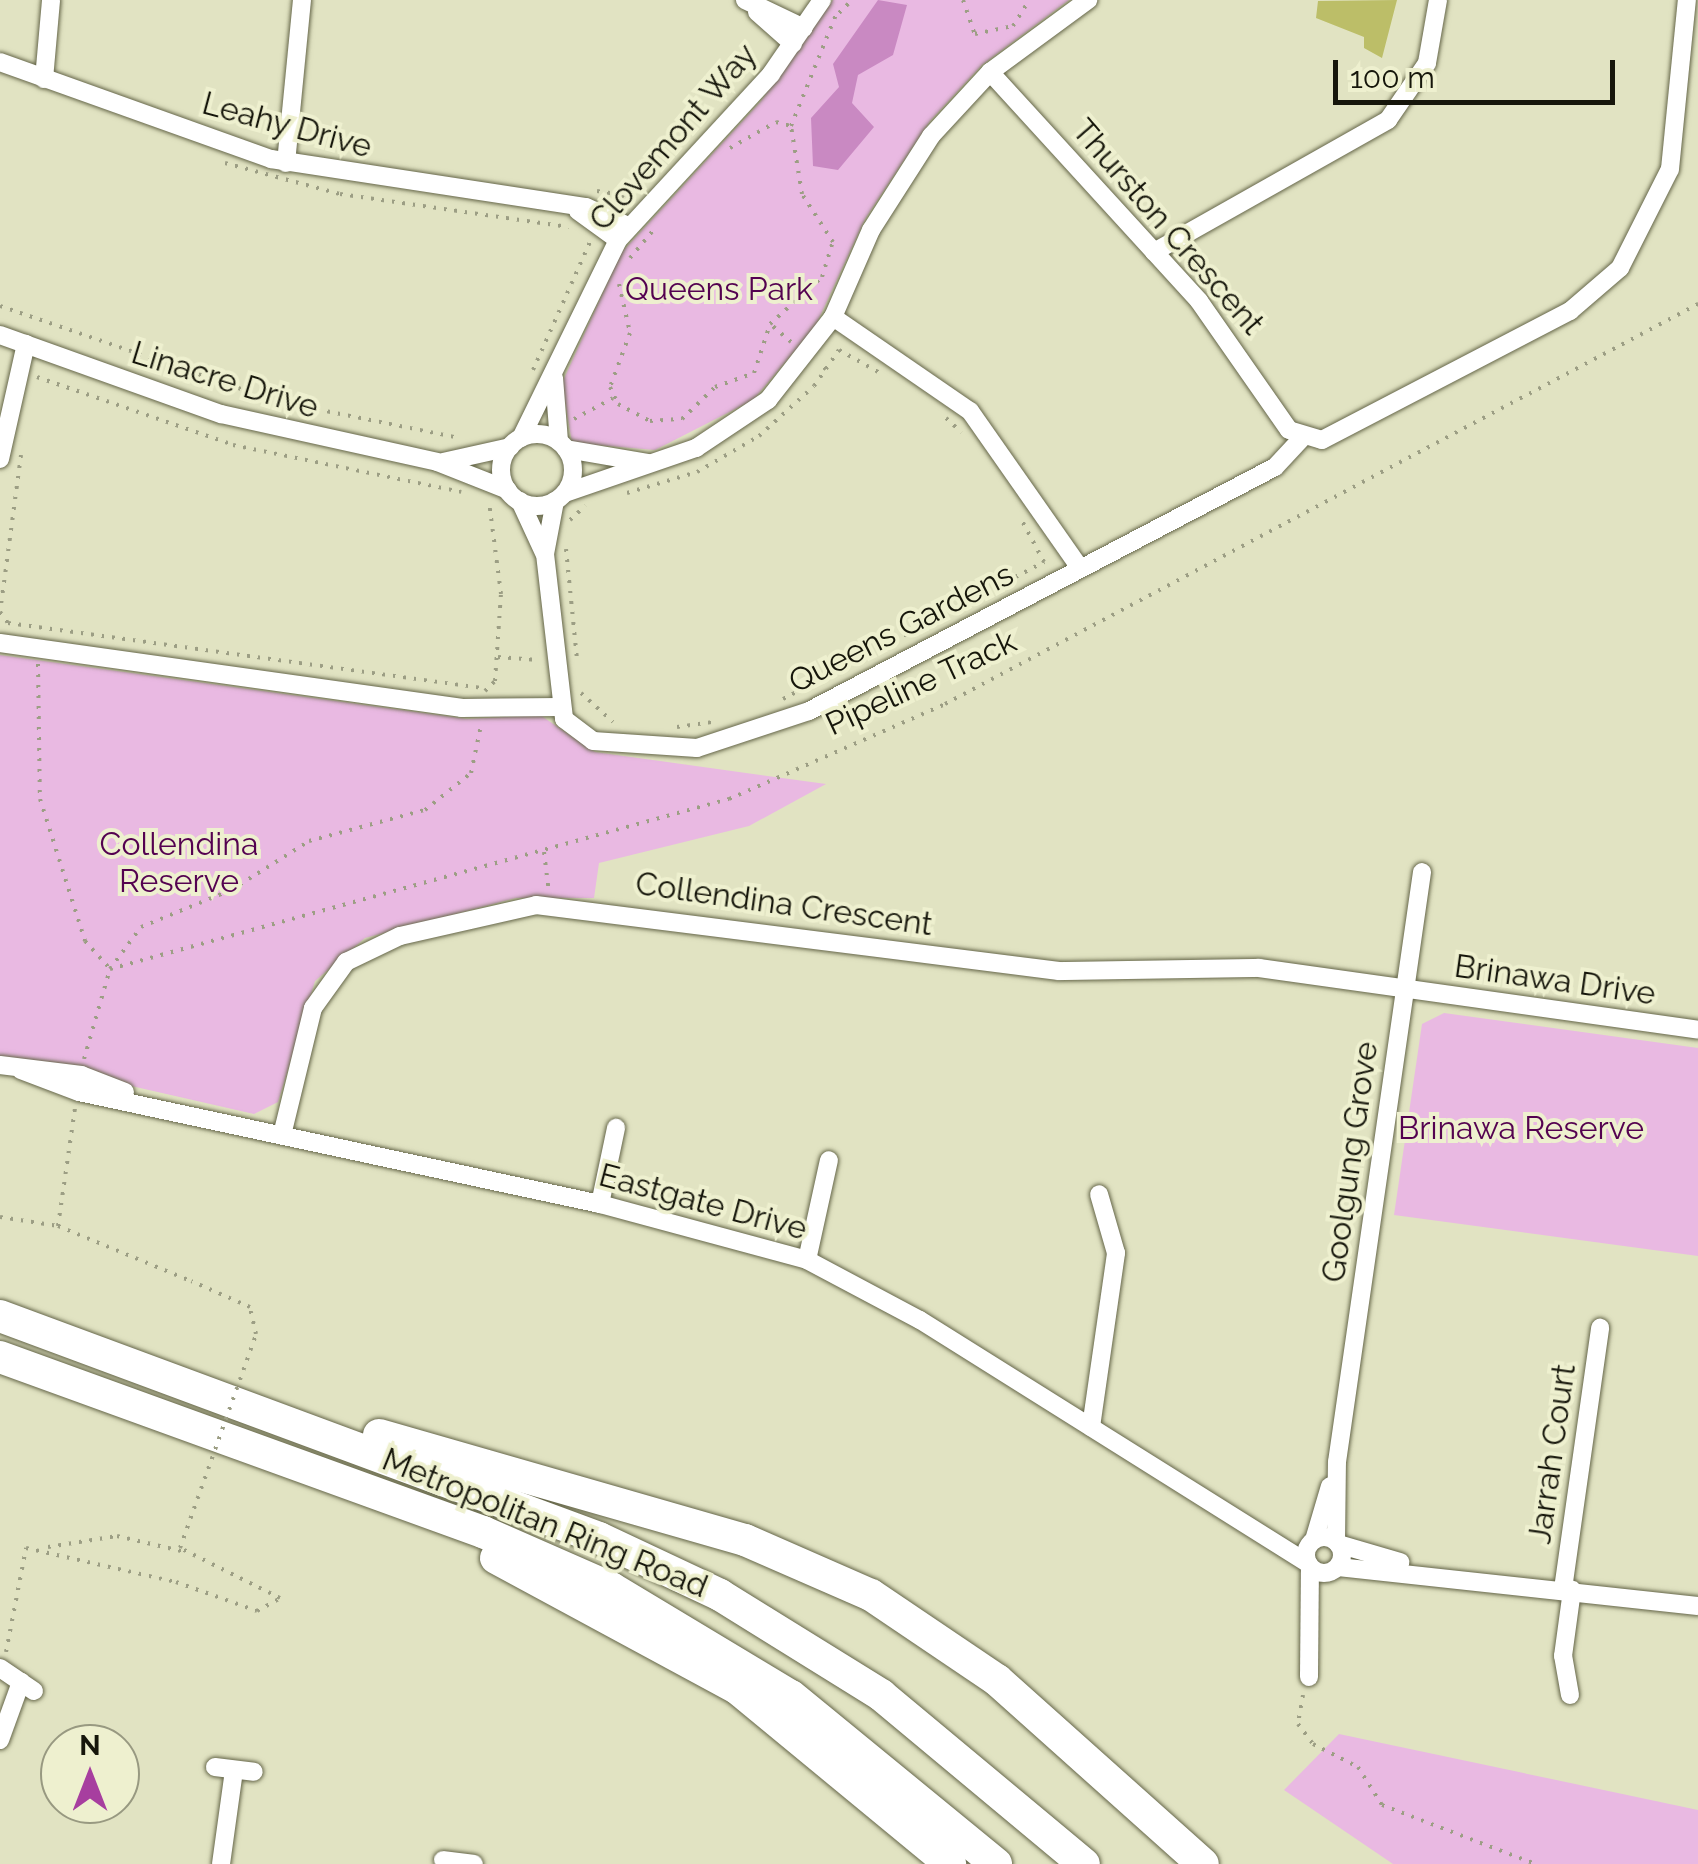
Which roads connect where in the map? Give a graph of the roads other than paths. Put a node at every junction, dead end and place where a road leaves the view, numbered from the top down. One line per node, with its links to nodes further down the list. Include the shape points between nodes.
1 (51, 0): 12 (street)
2 (302, 0): 13 (street)
3 (746, 0): 8 (street); 9 (street)
4 (822, 0): 8 (street, Clovemont Way)
5 (1088, 0): 11 (street, via 1018,34)
6 (1438, 0): 16 (street, via 1426,63 1388,120 1208,223)
7 (1686, 0): 21 (street, via 1670,168 1620,268 1538,329 1332,438)
8 (804, 28): 9 (street, Clovemont Way)
9 (793, 44): 15 (street, Clovemont Way)
10 (0, 62): 12 (street, Leahy Drive)
11 (990, 72): 16 (street, Thurston Crescent); 17 (street, via 907,168)
12 (36, 76): 13 (street, Leahy Drive)
13 (278, 161): 14 (street, Leahy Drive)
14 (568, 206): 15 (street, Leahy Drive); 15 (street, Leahy Drive, via 609,215)
15 (623, 233): 20 (street, Clovemont Way)
16 (1160, 258): 21 (street, Thurston Crescent)
17 (830, 323): 26 (street, via 808,357 747,418); 30 (street, via 970,411)
18 (0, 335): 19 (street, Linacre Drive)
19 (26, 344): 24 (street); 25 (street, Linacre Drive, via 273,429)
20 (555, 373): 22 (street, Clovemont Way); 23 (street, Clovemont Way)
21 (1295, 434): 30 (street, Queens Gardens, via 1262,472)
22 (515, 442): 23 (street); 25 (street, Linacre Drive, via 483,456); 27 (street, via 501,468)
23 (563, 445): 26 (street); 28 (street, via 573,471)
24 (0, 459)
25 (437, 462): 27 (street, Linacre Drive)
26 (649, 464): 28 (street)
27 (514, 496): 28 (street); 29 (street)
28 (560, 497): 29 (street)
29 (544, 554): 32 (street)
30 (1072, 573): 32 (street, Queens Gardens, via 794,718 724,743 593,741 570,728)
31 (0, 643): 32 (street, via 491,708)
32 (559, 699)
33 (1422, 872): 34 (street, Goolgung Grove)
34 (1405, 989): 35 (street, Brinawa Drive); 38 (street, Collendina Crescent, via 1227,965 1025,968 550,904 400,936 346,962 314,1008); 48 (street, Goolgung Grove)
35 (1698, 1030)
36 (0, 1065): 38 (street, Eastgate Drive)
37 (616, 1128): 41 (street)
38 (283, 1131): 41 (street, Eastgate Drive)
39 (829, 1160): 42 (street)
40 (1100, 1194): 47 (street, via 1116,1254)
41 (600, 1204): 42 (street, Eastgate Drive)
42 (807, 1260): 47 (street, Eastgate Drive)
43 (0, 1316): 46 (highway, Metropolitan Ring Road)
44 (1600, 1328): 56 (street, Jarrah Court)
45 (0, 1358): 49 (highway, Metropolitan Ring Road)
46 (215, 1391): 69 (highway, Metropolitan Ring Road, via 600,1538 720,1595 881,1695); 70 (highway, via 709,1530 838,1578 997,1680)
47 (1091, 1427): 50 (street, Eastgate Drive)
48 (1337, 1462): 51 (street, Goolgung Grove); 52 (street, Goolgung Grove)
49 (331, 1477): 67 (highway, via 600,1608 738,1689); 68 (highway, Metropolitan Ring Road, via 549,1558 674,1622 806,1707)
50 (1252, 1529): 51 (street, Eastgate Drive); 53 (street, Eastgate Drive)
51 (1313, 1541): 52 (street, Eastgate Drive); 53 (street, Goolgung Grove)
52 (1337, 1542): 54 (street, Goolgung Grove); 55 (street, Eastgate Drive)
53 (1309, 1564): 54 (street); 58 (street)
54 (1336, 1569): 55 (street); 58 (street)
55 (1438, 1571): 56 (street)
56 (1568, 1590): 57 (street); 61 (street, Jarrah Court, via 1563,1656)
57 (1698, 1606)
58 (1314, 1627): 60 (street)
59 (0, 1668): 62 (street, via 27,1687)
60 (1308, 1677)
61 (1570, 1694)
62 (0, 1740)
63 (215, 1768): 64 (street)
64 (234, 1770): 65 (street); 66 (street)
65 (254, 1772)
66 (221, 1864)
67 (950, 1864)
68 (996, 1864)
69 (1084, 1864)
70 (1203, 1864)

